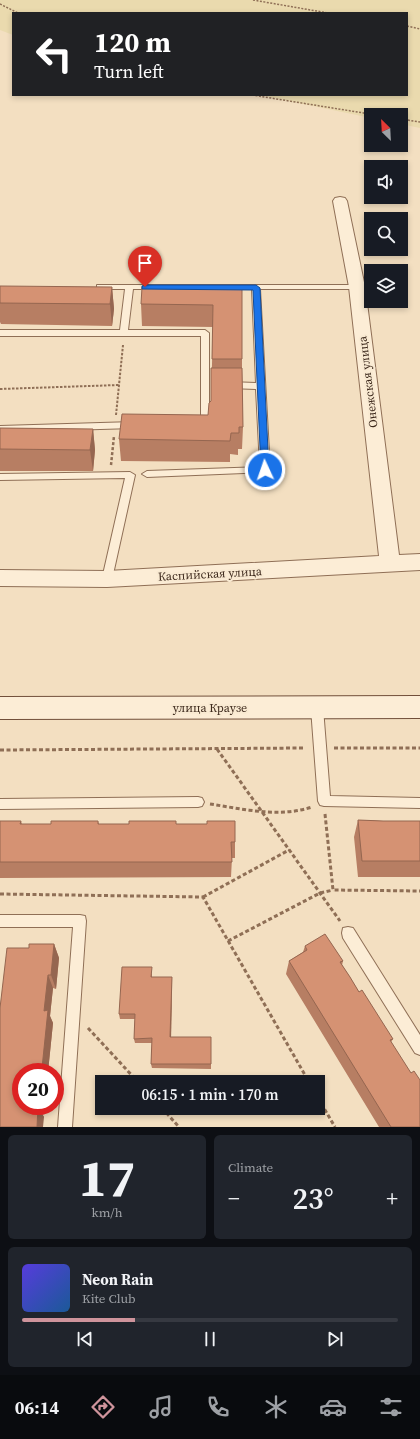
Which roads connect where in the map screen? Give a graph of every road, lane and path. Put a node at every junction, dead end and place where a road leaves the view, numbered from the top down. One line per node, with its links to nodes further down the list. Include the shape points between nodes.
1 (253, 0): 4 (path)
2 (0, 4): 3 (path)
3 (16, 12)
4 (322, 12)
5 (408, 26): 6 (path)
6 (420, 29)
7 (258, 96): 8 (path)
8 (364, 113)
9 (408, 120): 10 (path)
10 (420, 122)
11 (340, 201): 14 (street, Онежская улица)
12 (89, 287): 13 (lane)
13 (129, 287): 15 (lane); 17 (lane)
14 (357, 287): 15 (lane); 30 (street, Онежская улица)
15 (256, 288): 20 (lane)
16 (0, 333): 17 (lane)
17 (124, 333): 18 (path); 19 (lane, via 205,333)
18 (119, 385): 21 (path); 24 (path)
19 (213, 385): 20 (lane); 22 (lane, via 205,423)
20 (260, 386): 26 (lane, via 265,470)
21 (0, 389)
22 (190, 423)
23 (145, 424): 24 (lane)
24 (115, 425): 25 (lane); 27 (path)
25 (0, 429)
26 (146, 474)
27 (110, 475): 28 (lane); 32 (lane, via 130,475)
28 (0, 477)
29 (420, 562): 30 (street, Каспийская улица)
30 (390, 563): 32 (street, Каспийская улица)
31 (0, 578): 32 (street, Каспийская улица)
32 (107, 579)
33 (420, 707): 35 (main road, улица Краузе)
34 (0, 708): 35 (main road, улица Краузе)
35 (317, 708): 36 (lane)
36 (321, 748): 37 (path); 38 (path); 40 (lane)
37 (420, 748)
38 (217, 749): 39 (path); 44 (path)
39 (0, 750)
40 (324, 801): 42 (lane); 44 (path, via 304,811); 46 (path)
41 (198, 802): 43 (lane); 44 (path)
42 (420, 803)
43 (0, 804)
44 (262, 813): 45 (path)
45 (289, 850): 48 (path); 50 (path)
46 (333, 890): 47 (path); 48 (path)
47 (420, 891)
48 (320, 893): 52 (path); 53 (path)
49 (0, 894): 50 (path)
50 (203, 897): 53 (path)
51 (0, 921): 54 (lane, via 80,921)
52 (348, 933): 55 (lane)
53 (228, 941): 57 (path)
54 (74, 1012): 56 (path); 60 (lane)
55 (420, 1048)
56 (132, 1075)
57 (305, 1075)
58 (325, 1110): 62 (path)
59 (168, 1115): 61 (path)
60 (65, 1127)
61 (179, 1127)
62 (335, 1127)

